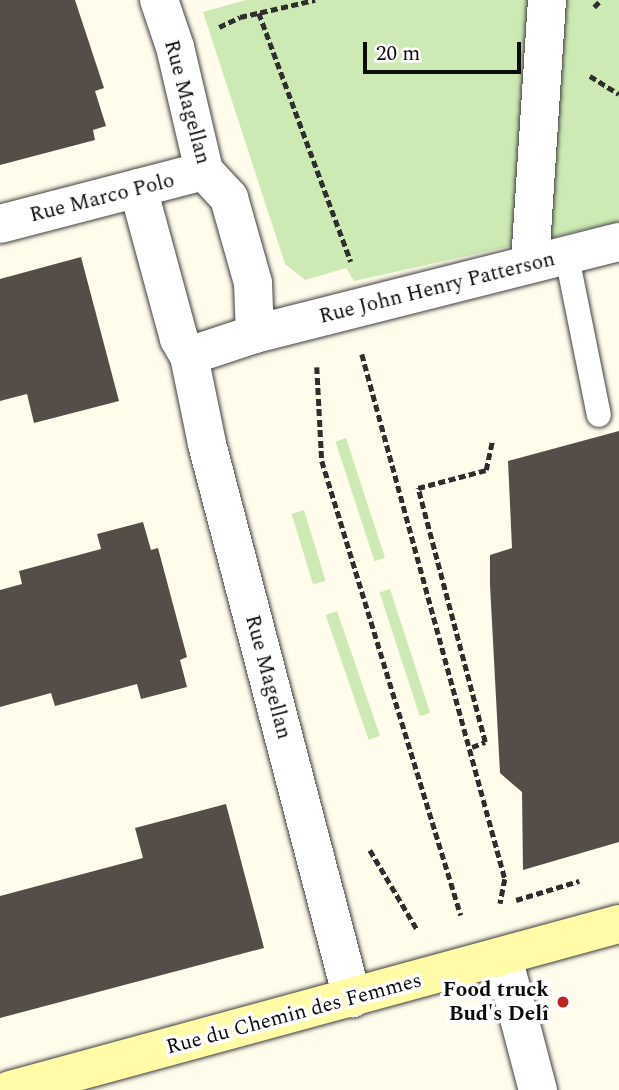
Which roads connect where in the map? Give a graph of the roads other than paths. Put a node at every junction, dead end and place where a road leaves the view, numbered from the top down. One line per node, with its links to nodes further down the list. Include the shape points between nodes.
1 (159, 0): 3 (street, Rue Magellan, via 175,47)
2 (547, 0): 7 (street)
3 (204, 171): 4 (street, Rue Marco Polo); 8 (street, Rue Magellan, via 229,198 253,283)
4 (138, 188): 5 (street, Rue Marco Polo); 9 (street, Rue Magellan, via 179,339)
5 (0, 224)
6 (619, 242): 7 (street, Rue John Henry Patterson)
7 (548, 260): 8 (street, Rue John Henry Patterson); 10 (lane)
8 (255, 334): 9 (street)
9 (189, 356): 13 (street, Rue Magellan, via 207,444)
10 (599, 415)
11 (619, 924): 12 (street, Rue du Chemin des Femmes)
12 (503, 957): 13 (street, Rue du Chemin des Femmes); 15 (street)
13 (352, 998): 14 (street, Rue du Chemin des Femmes)
14 (10, 1090)
15 (538, 1090)

